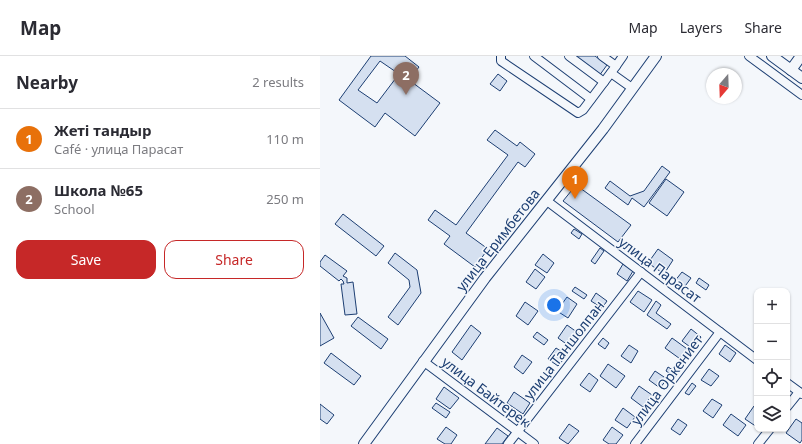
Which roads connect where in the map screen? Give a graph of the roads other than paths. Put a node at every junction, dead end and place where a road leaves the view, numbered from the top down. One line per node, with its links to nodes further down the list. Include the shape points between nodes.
1 (501, 56): 16 (street, via 501,60 571,110 578,113)
2 (534, 56): 16 (street)
3 (569, 56): 13 (street)
4 (602, 56): 10 (street)
5 (623, 56): 10 (street)
6 (656, 56): 14 (main road, улица Еримбетова)
7 (749, 56): 15 (street)
8 (772, 56): 11 (main road)
9 (801, 56): 11 (main road)
10 (614, 69): 13 (street); 14 (street)
11 (791, 70): 12 (main road)
12 (802, 78)
13 (604, 82): 16 (street)
14 (632, 88): 17 (main road, улица Еримбетова)
15 (802, 95)
16 (591, 99)
17 (546, 201): 18 (street, улица Парасат); 21 (main road, улица Еримбетова)
18 (640, 272): 19 (street, улица Парасат); 25 (street, улица Таншолпан)
19 (720, 332): 20 (street, улица Парасат); 30 (street, улица Оркениет)
20 (754, 358)
21 (423, 361): 25 (street, улица Байтерек); 27 (main road, улица Еримбетова)
22 (790, 385): 23 (street)
23 (801, 393): 24 (street)
24 (790, 404)
25 (517, 432): 28 (street, улица Таншолпан); 29 (street, улица Байтерек)
26 (768, 432): 31 (street)
27 (364, 444)
28 (508, 444)
29 (534, 444)
30 (635, 444)
31 (758, 444)

